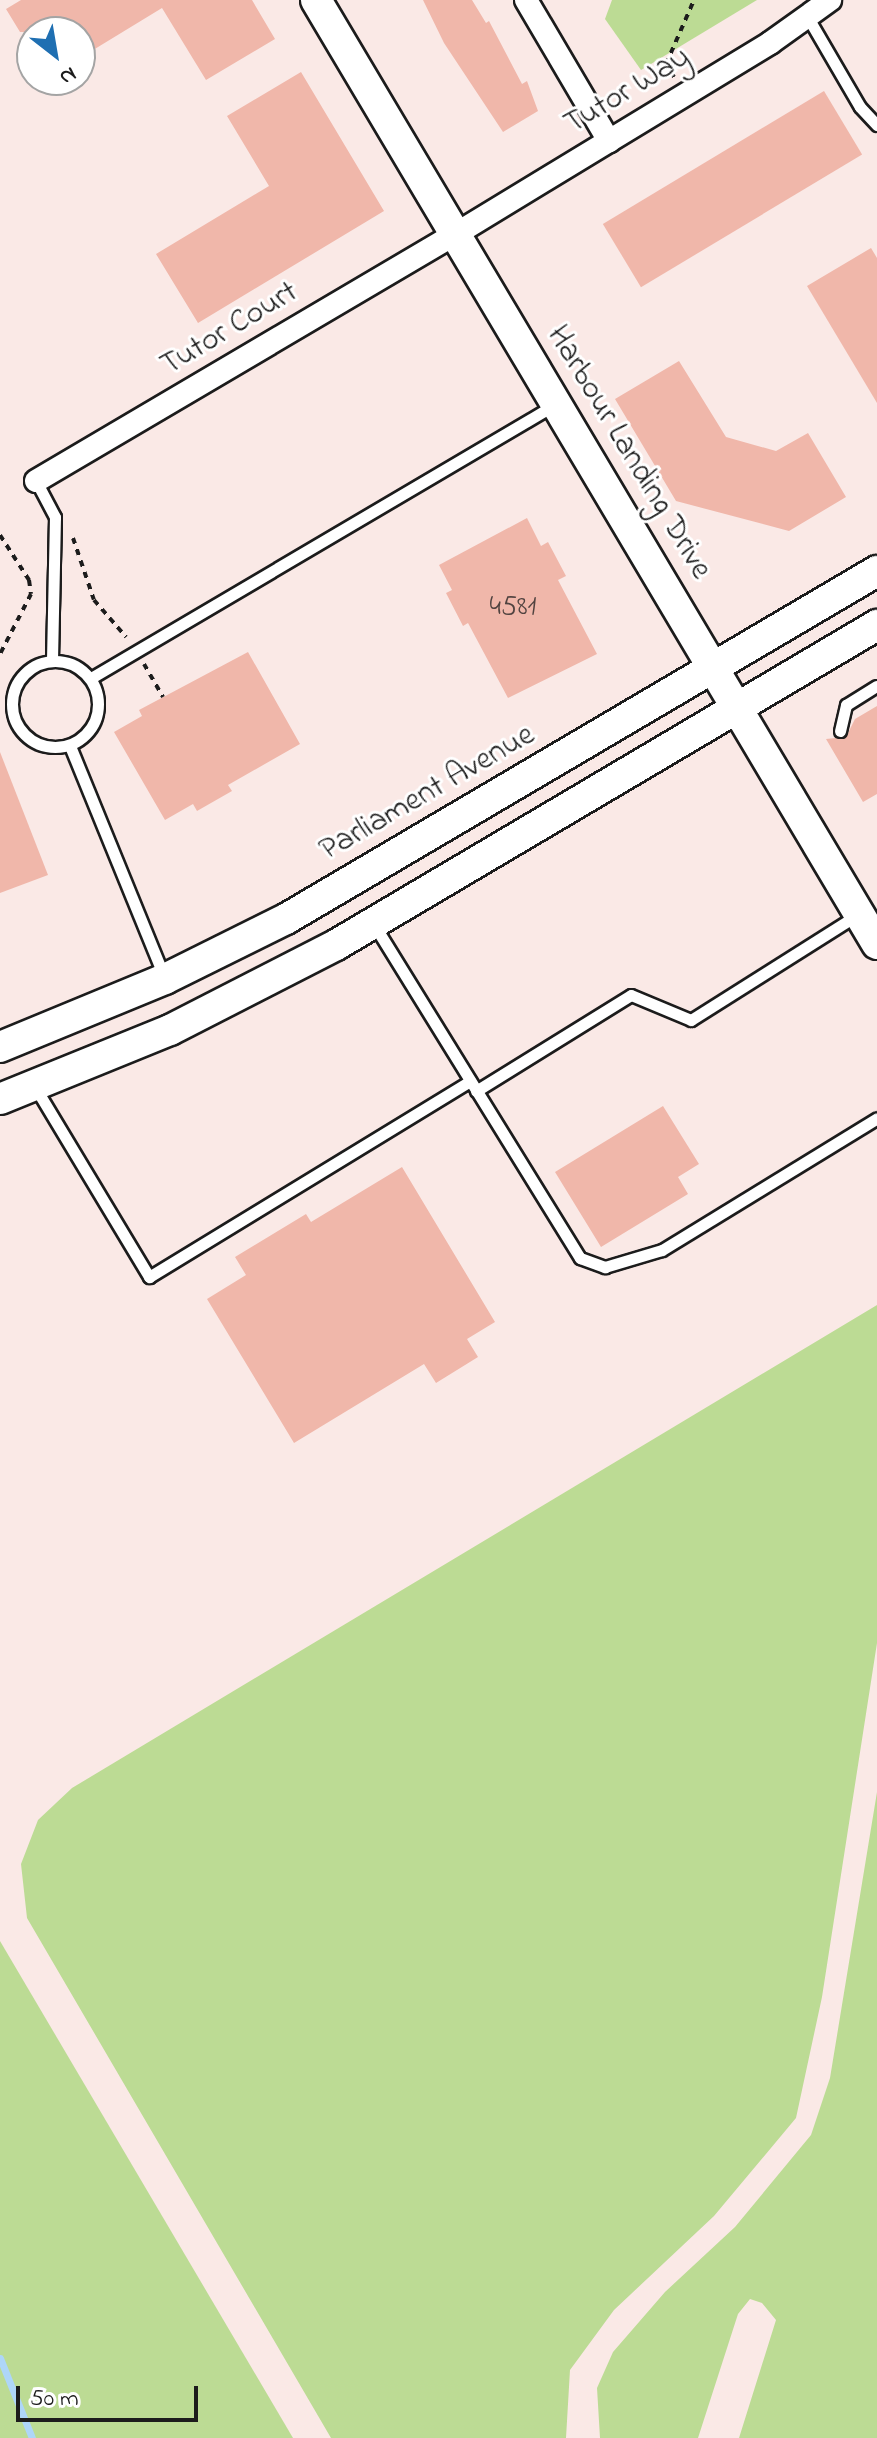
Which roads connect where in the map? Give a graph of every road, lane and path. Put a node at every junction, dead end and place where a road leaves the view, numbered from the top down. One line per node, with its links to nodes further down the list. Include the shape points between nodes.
1 (316, 0): 9 (main road, Harbour Landing Drive)
2 (526, 0): 8 (street)
3 (694, 0): 6 (path, via 666,64)
4 (830, 0): 5 (street, Tutor Way)
5 (807, 16): 6 (street, Tutor Way); 7 (lane)
6 (685, 95): 8 (street, Tutor Way)
7 (877, 125)
8 (609, 141): 9 (street, Tutor Way)
9 (456, 234): 10 (main road, Harbour Landing Drive); 11 (street, Tutor Court)
10 (557, 404): 16 (lane); 19 (main road, Harbour Landing Drive)
11 (36, 481): 12 (lane)
12 (55, 517): 16 (path, via 72,531 94,600); 18 (lane)
13 (0, 535): 17 (path, via 29,580 31,594)
14 (877, 571): 19 (main road, Parliament Avenue)
15 (877, 625): 23 (main road)
16 (136, 651): 20 (lane); 22 (path)
17 (0, 654)
18 (52, 659): 20 (lane, via 77,665); 25 (lane, via 35,663 16,681 12,717 31,743 53,749)
19 (713, 668): 23 (main road, Harbour Landing Drive); 29 (main road, Parliament Avenue, via 286,919)
20 (91, 678): 25 (lane, via 99,700 96,721)
21 (877, 686): 24 (lane, via 846,705)
22 (163, 697)
23 (737, 708): 26 (main road, Harbour Landing Drive); 27 (main road)
24 (840, 731)
25 (70, 746): 29 (lane)
26 (859, 914): 28 (main road, Harbour Landing Drive); 31 (lane, via 691,1020 631,995)
27 (373, 923): 31 (lane); 32 (main road, via 170,1030)
28 (877, 944)
29 (165, 979): 30 (main road, Parliament Avenue)
30 (0, 1047)
31 (473, 1086): 32 (lane, via 149,1277); 34 (lane, via 580,1258 605,1267 662,1250)
32 (35, 1087): 33 (main road)
33 (0, 1099)
34 (877, 1118)

